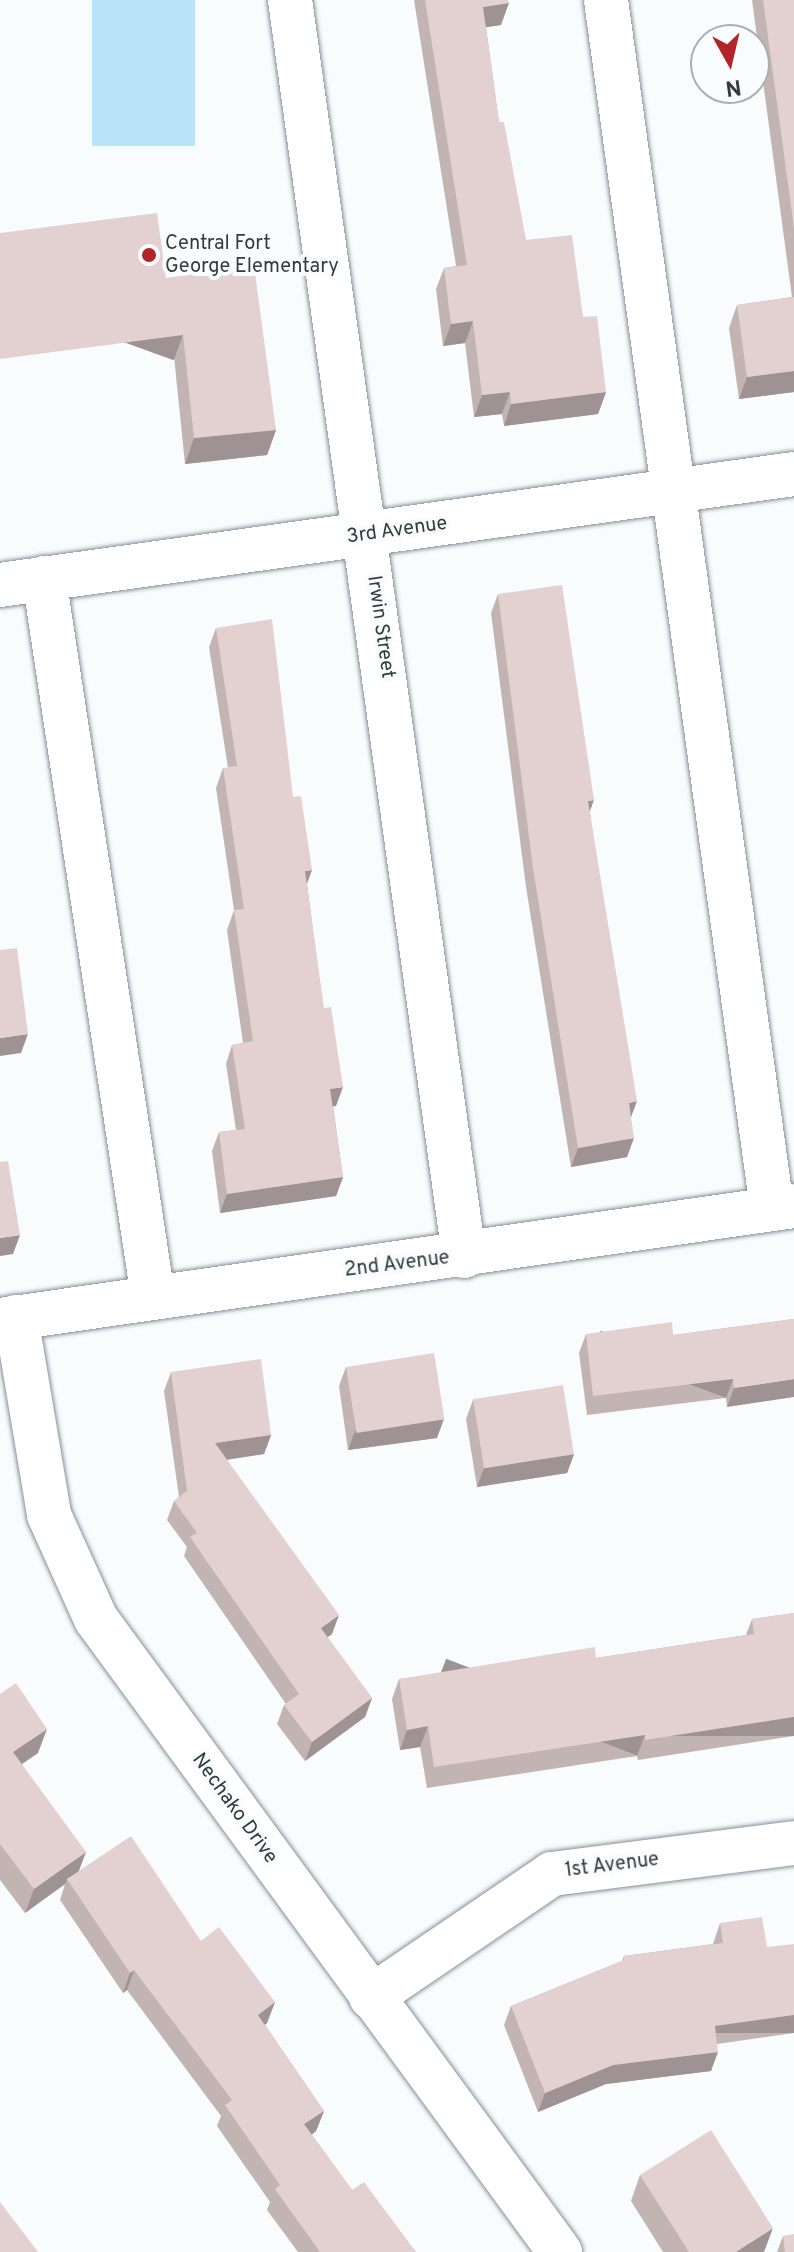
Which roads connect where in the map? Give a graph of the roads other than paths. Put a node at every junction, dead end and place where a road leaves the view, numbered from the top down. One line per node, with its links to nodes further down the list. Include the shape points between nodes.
1 (290, 0): 5 (street, Irwin Street)
2 (606, 0): 4 (street)
3 (794, 474): 4 (street, 3rd Avenue)
4 (673, 491): 5 (street, 3rd Avenue); 8 (street)
5 (368, 535): 6 (street, 3rd Avenue); 9 (street, Irwin Street)
6 (44, 578): 7 (street, 3rd Avenue); 10 (street)
7 (0, 585)
8 (783, 1207): 9 (street, 2nd Avenue)
9 (464, 1256): 10 (street, 2nd Avenue)
10 (153, 1297): 11 (street, 2nd Avenue)
11 (8, 1318): 13 (street, Nechako Drive, via 49,1515 96,1619)
12 (794, 1843): 13 (street, 1st Avenue, via 552,1874)
13 (371, 1997): 14 (street, Nechako Drive)
14 (560, 2252)

